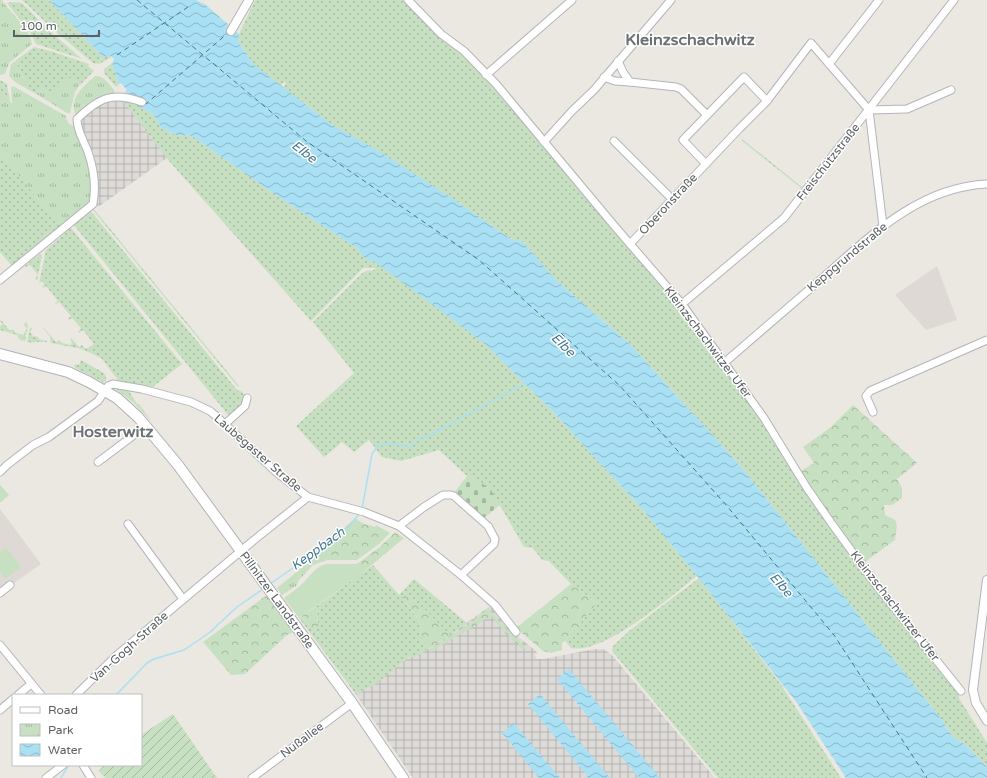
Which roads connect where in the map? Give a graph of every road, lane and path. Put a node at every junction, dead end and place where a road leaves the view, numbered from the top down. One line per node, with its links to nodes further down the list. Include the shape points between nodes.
1 (408, 0): 10 (street, Kleinzschachwitzer Ufer, via 441,34 464,51)
2 (572, 0): 10 (street)
3 (671, 0): 8 (street)
4 (879, 0): 9 (street)
5 (954, 0): 16 (street, Freischützstraße)
6 (248, 1): 7 (street)
7 (231, 31)
8 (618, 61): 11 (street); 12 (street)
9 (829, 64): 14 (street, Oberonstraße, via 811,43); 16 (street)
10 (486, 75): 19 (street, Kleinzschachwitzer Ufer)
11 (604, 77): 12 (street); 19 (street)
12 (630, 82): 17 (street, via 681,89)
13 (951, 90): 16 (street, via 906,109)
14 (767, 101): 17 (street, Oberonstraße, via 744,77); 20 (street, Oberonstraße)
15 (142, 102): 25 (street, via 111,96 88,108 77,119 93,172 95,192 92,204)
16 (869, 110): 23 (street); 26 (street, Freischützstraße, via 784,218)
17 (707, 115): 20 (street, Oberonstraße, via 682,140)
18 (614, 141): 22 (street)
19 (544, 142): 24 (street, Kleinzschachwitzer Ufer)
20 (706, 164): 22 (street, Oberonstraße)
21 (987, 184): 23 (street, Keppgrundstraße, via 950,190 925,199)
22 (672, 199): 24 (street, Oberonstraße)
23 (883, 226): 29 (street, Keppgrundstraße)
24 (630, 244): 26 (street, Kleinzschachwitzer Ufer)
25 (0, 280)
26 (682, 304): 29 (street, Kleinzschachwitzer Ufer)
27 (987, 340): 32 (street, via 870,391 866,396)
28 (0, 354): 30 (main road, Pillnitzer Landstraße, via 68,372)
29 (724, 363): 50 (street, Kleinzschachwitzer Ufer, via 771,428 807,488 837,531 877,586)
30 (105, 390): 33 (street, Laubegaster Straße, via 113,384 191,402 210,411); 34 (main road, Pillnitzer Landstraße, via 124,404); 36 (street, via 98,401 48,437 42,438)
31 (247, 398): 33 (street, via 245,406)
32 (873, 412)
33 (225, 424): 37 (street, Laubegaster Straße, via 276,472)
34 (146, 426): 35 (street); 40 (main road, Pillnitzer Landstraße)
35 (98, 462)
36 (0, 472)
37 (308, 497): 39 (street, Laubegaster Straße, via 362,511); 40 (street, Van-Gogh-Straße)
38 (128, 524): 46 (street)
39 (399, 526): 41 (street, Laubegaster Straße); 41 (street, via 443,495 454,496 488,526 495,539 494,544)
40 (241, 551): 46 (street, Van-Gogh-Straße); 55 (main road, Pillnitzer Landstraße)
41 (461, 575): 47 (street, Laubegaster Straße, via 495,605)
42 (987, 580): 44 (street)
43 (10, 586): 45 (street)
44 (986, 592): 57 (street, via 973,690 976,703)
45 (0, 593)
46 (183, 599): 53 (street, Van-Gogh-Straße, via 117,655)
47 (516, 632)
48 (0, 645): 49 (street)
49 (31, 684): 51 (street); 52 (street)
50 (961, 691)
51 (19, 694)
52 (40, 694)
53 (77, 694)
54 (12, 700): 56 (street)
55 (352, 703): 62 (street, Nußallee); 63 (main road, Pillnitzer Landstraße)
56 (0, 710)
57 (987, 721)
58 (62, 766): 60 (street)
59 (84, 766): 61 (street)
60 (46, 778)
61 (91, 778)
62 (252, 778)
63 (403, 778)

